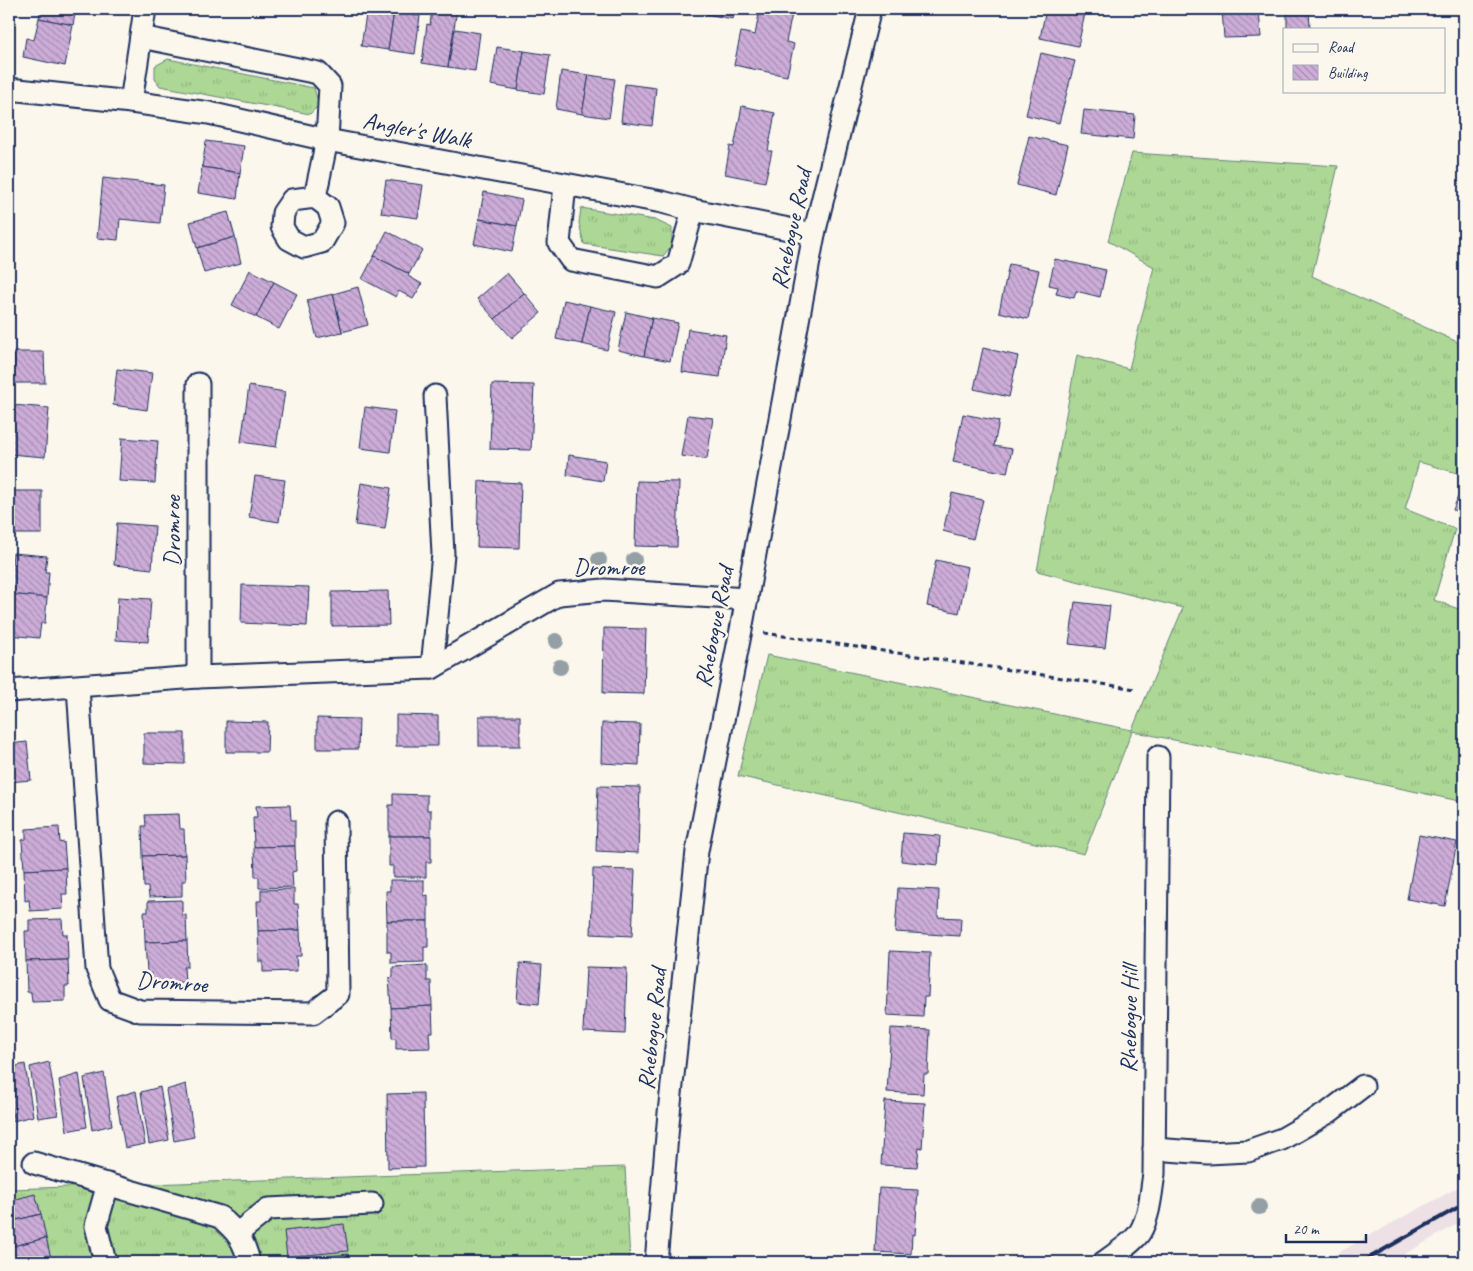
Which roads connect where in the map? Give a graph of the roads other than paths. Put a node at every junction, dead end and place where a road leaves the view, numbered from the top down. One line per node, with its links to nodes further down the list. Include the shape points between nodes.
1 (145, 9): 3 (street)
2 (870, 9): 10 (street, Rhebogue Road)
3 (141, 37): 5 (street); 6 (street, via 318,73 330,86)
4 (9, 88): 5 (street, Angler's Walk)
5 (131, 102): 6 (street, Angler's Walk, via 209,113)
6 (327, 140): 7 (street, Angler's Walk); 8 (street)
7 (565, 185): 9 (street, Angler's Walk); 9 (street, via 559,243 571,260 658,277 678,264)
8 (316, 197)
9 (693, 210): 10 (street, Angler's Walk)
10 (814, 234): 13 (street, Rhebogue Road)
11 (198, 384): 15 (street, Dromroe)
12 (435, 396): 14 (street, via 443,554)
13 (746, 600): 14 (street, Dromroe, via 604,590 559,594); 28 (street, Rhebogue Road, via 697,851)
14 (432, 668): 15 (street, Dromroe)
15 (198, 677): 16 (street, Dromroe)
16 (78, 687): 17 (street, Dromroe); 19 (street, Dromroe, via 97,969 110,1000 140,1011 313,1013 338,994)
17 (9, 692)
18 (1158, 758): 21 (street, Rhebogue Hill)
19 (336, 822)
20 (1363, 1086): 21 (street, via 1298,1130 1248,1151 1208,1153)
21 (1154, 1149): 29 (street, Rhebogue Hill, via 1154,1174 1140,1233)
22 (34, 1163): 23 (street)
23 (108, 1184): 25 (street, via 220,1217); 26 (street, via 96,1226)
24 (372, 1204): 25 (street, via 268,1209)
25 (238, 1233): 27 (street)
26 (105, 1262)
27 (249, 1262)
28 (656, 1262)
29 (1104, 1262)

